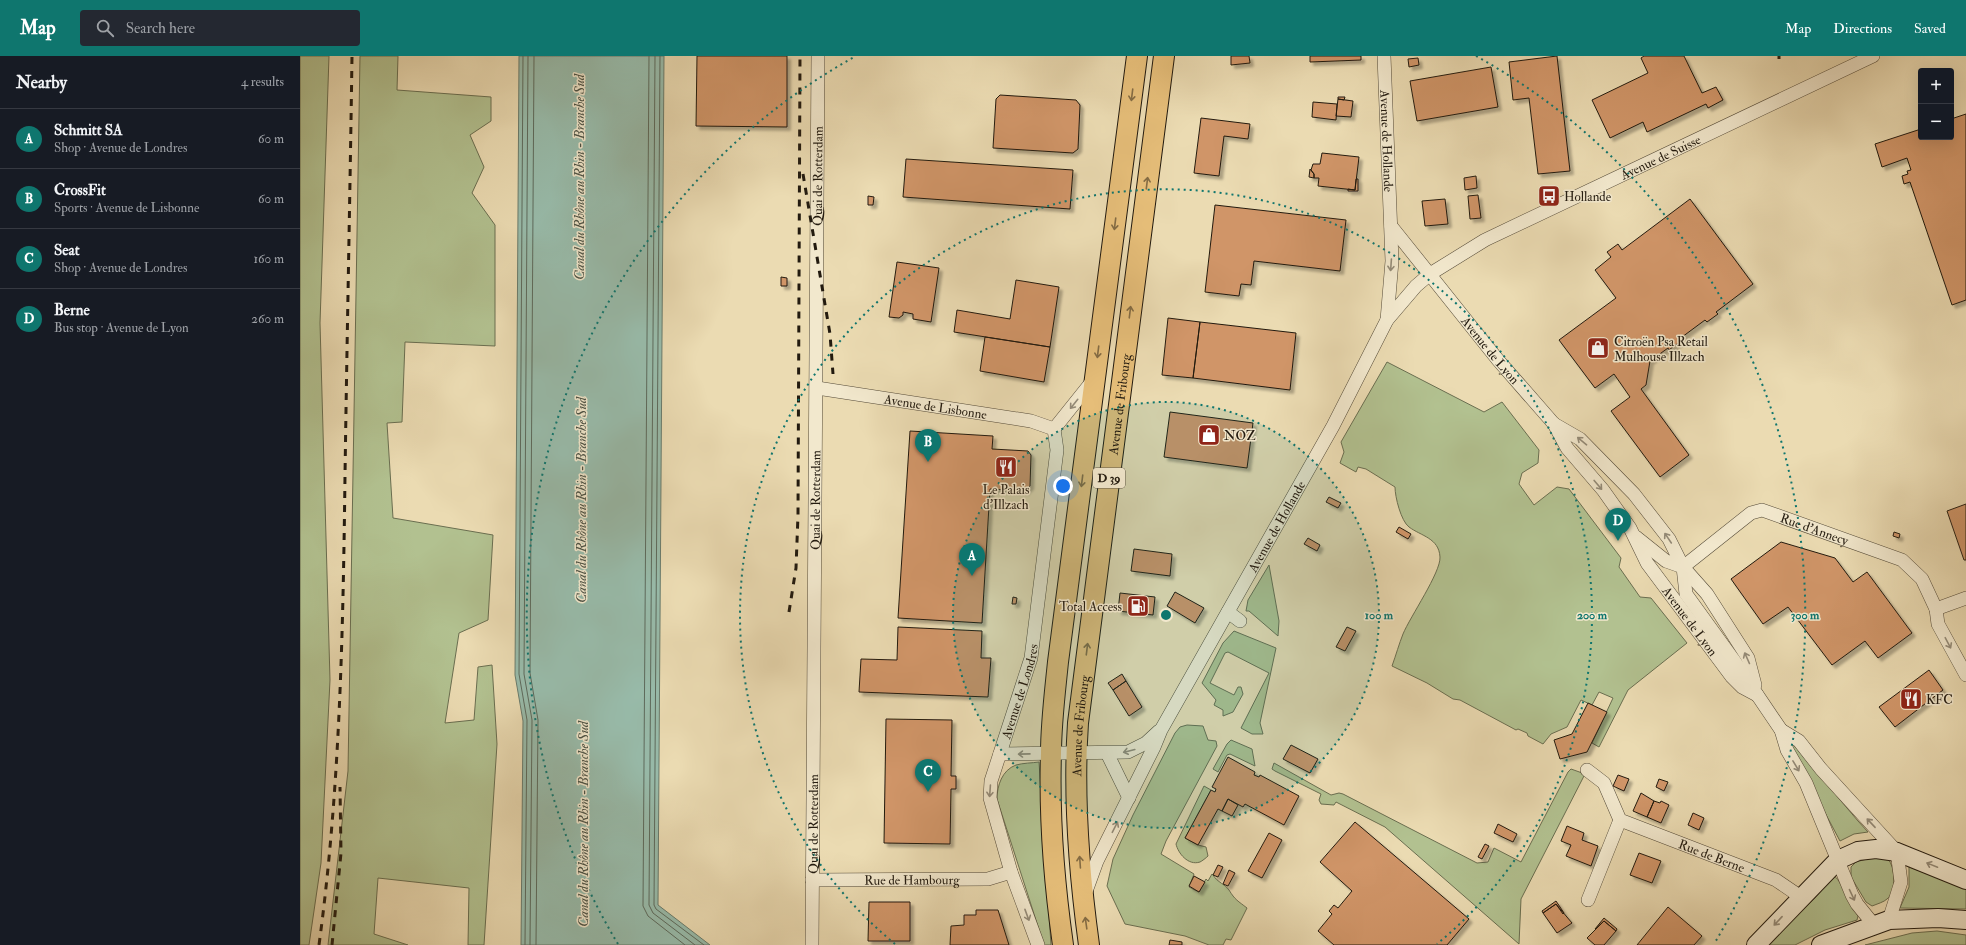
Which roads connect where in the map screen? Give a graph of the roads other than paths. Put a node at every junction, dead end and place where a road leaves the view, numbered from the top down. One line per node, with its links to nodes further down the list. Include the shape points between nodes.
1 (818, 56): 10 (street, Quai de Rotterdam)
2 (1137, 56): 9 (main road, Avenue de Fribourg / D 39, one-way to 9)
3 (1164, 56): 23 (main road, Avenue de Fribourg / D 39, one-way to 3, via 1093,601)
4 (1384, 56): 6 (street, Avenue de Hollande)
5 (1873, 56): 7 (street, Avenue de Suisse, via 1485,240)
6 (1391, 226): 7 (street); 8 (street, Avenue de Hollande, one-way to 8, via 1392,261)
7 (1430, 274): 8 (street, Avenue de Hollande, via 1416,286); 11 (street, Avenue de Lyon, via 1498,360)
8 (1387, 320): 17 (street, Avenue de Hollande, via 1333,426)
9 (1095, 378): 12 (street, one-way to 12); 26 (main road, Avenue de Fribourg / D 39, one-way to 26, via 1058,662)
10 (817, 388): 12 (street, Avenue de Lisbonne, via 1031,421); 33 (street, Quai de Rotterdam)
11 (1554, 424): 13 (street, Avenue de Lyon, one-way to 13, via 1567,448 1603,490); 14 (street, Avenue de Lyon, one-way to 11, via 1669,539 1634,494 1580,439)
12 (1054, 430): 25 (street, Avenue de Londres, via 1057,450 1031,658)
13 (1635, 536): 14 (street, Avenue de Lyon, via 1666,561); 20 (street, Avenue de Lyon, via 1647,563 1732,678)
14 (1683, 567): 16 (street, Rue d'Annecy, via 1751,513 1762,510 1902,560 1922,579); 20 (street, Avenue de Lyon, one-way to 14, via 1748,658 1707,594); 20 (street, Avenue de Lyon, via 1686,594)
15 (1966, 598): 16 (street)
16 (1936, 609): 19 (street, Rue d'Annecy, one-way to 19, via 1938,624)
17 (1228, 612): 18 (street); 21 (street, Avenue de Hollande)
18 (1240, 621)
19 (1966, 675)
20 (1757, 695): 22 (street, Avenue de Lyon)
21 (1161, 730): 24 (street, Avenue de Hollande, one-way to 24, via 1146,743 1128,752); 28 (street, Avenue de Hollande)
22 (1781, 730): 30 (street, Avenue de Lyon, one-way to 22, via 1821,769 1799,741); 31 (street, Avenue de Lyon, one-way to 31, via 1787,750 1806,783)
23 (1076, 753): 24 (street, Avenue de Hollande); 26 (street, Avenue de Hollande); 37 (main road, Avenue de Fribourg / D 39, one-way to 23)
24 (1107, 753): 28 (street)
25 (1000, 754): 26 (street, Avenue de Hollande, one-way to 25); 32 (street, Avenue de Londres, one-way to 32, via 991,781 990,798)
26 (1050, 754): 42 (main road, Avenue de Fribourg / D 39, via 1056,900)
27 (1587, 770): 29 (street, via 1604,783)
28 (1129, 798): 37 (street, Avenue de Hollande, one-way to 28, via 1097,861)
29 (1620, 820): 35 (street, Rue de Berne, via 1776,880); 36 (street)
30 (1897, 852): 31 (main road, via 1876,849 1858,851); 34 (main road, one-way to 30); 39 (street, via 1901,882)
31 (1838, 860): 35 (main road); 39 (street, Avenue de Lyon, one-way to 39, via 1857,904)
32 (1011, 872): 33 (street, Rue de Hambourg, via 988,879); 41 (street, Avenue de Londres, one-way to 41)
33 (812, 880): 40 (street, Quai de Rotterdam)
34 (1966, 880)
35 (1801, 897): 44 (main road, one-way to 44)
36 (1588, 900)
37 (1083, 901): 43 (main road, Avenue de Fribourg / D 39, one-way to 37)
38 (1966, 920): 39 (main road, via 1938,918)
39 (1882, 922): 45 (main road)
40 (812, 945)
41 (1038, 945)
42 (1063, 945)
43 (1089, 945)
44 (1756, 945)
45 (1821, 945)

